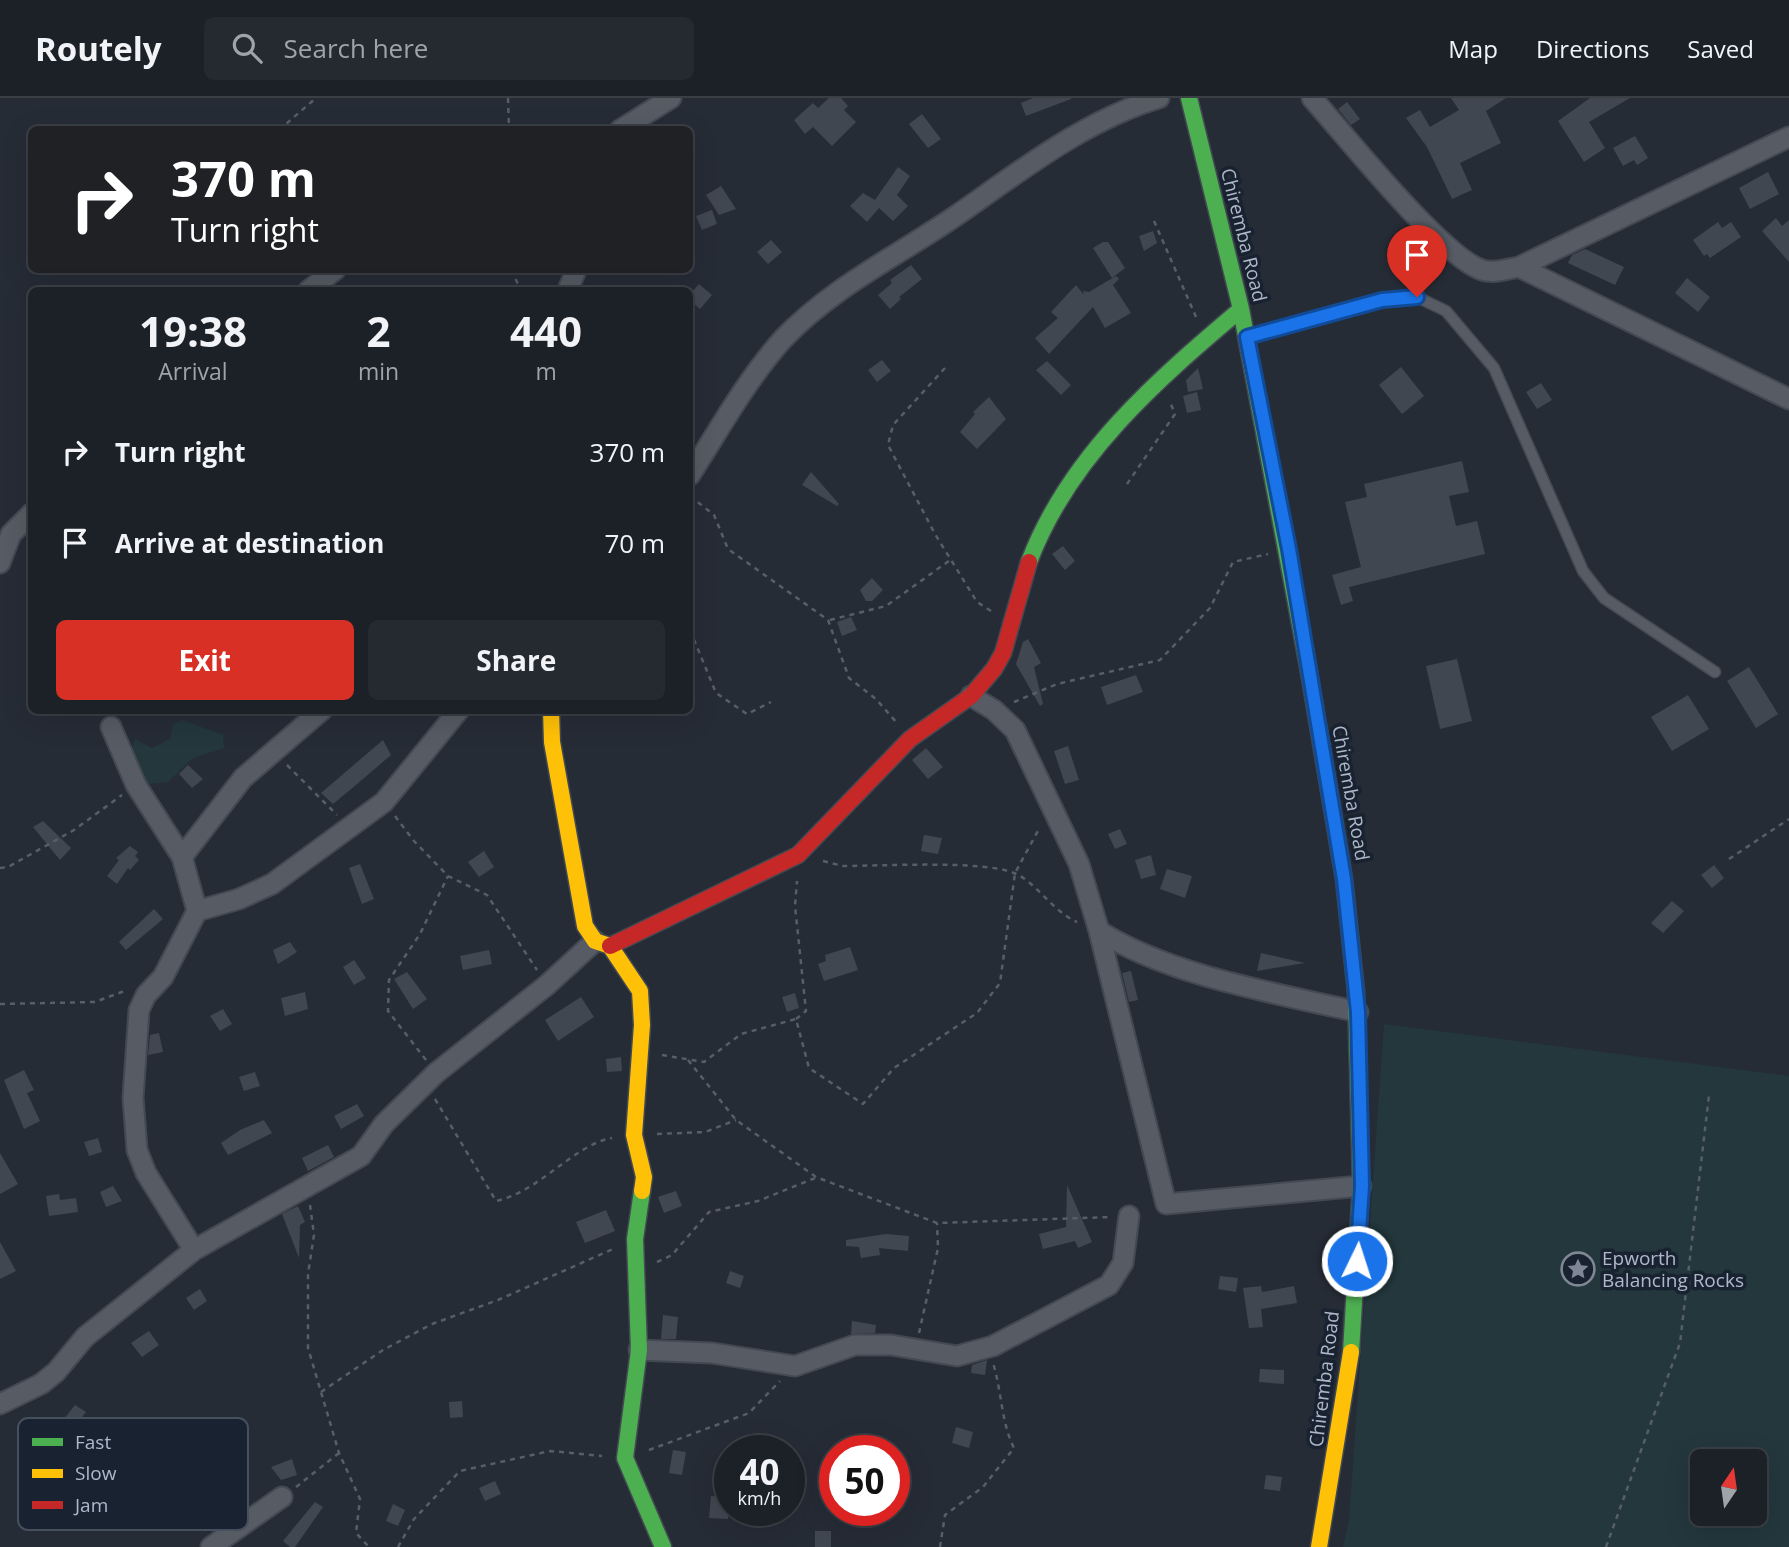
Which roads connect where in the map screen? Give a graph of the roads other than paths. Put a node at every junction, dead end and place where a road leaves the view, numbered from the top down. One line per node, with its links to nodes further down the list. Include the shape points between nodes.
1 (671, 98): 5 (street)
2 (1159, 98): 13 (street, via 1127,107 993,187 827,302 784,339)
3 (1189, 98): 10 (street, Chiremba Road)
4 (1312, 98): 7 (street, via 1427,227 1467,261 1496,272)
5 (628, 126)
6 (1789, 137): 7 (street)
7 (1519, 267): 12 (street)
8 (331, 273): 9 (street)
9 (313, 287)
10 (1241, 309): 11 (street, Chiremba Road); 17 (street, via 1159,381 1076,473 1046,523 1003,653)
11 (1247, 337): 16 (lane, via 1382,300 1417,297 1446,311 1494,368 1583,571 1604,598); 26 (street, Chiremba Road, via 1289,549 1344,879)
12 (1789, 399)
13 (693, 470)
14 (28, 517): 15 (street, via 11,534)
15 (0, 563)
16 (1714, 672)
17 (971, 696): 24 (street, via 1015,730 1079,864); 25 (street, via 910,739 798,855)
18 (318, 714): 22 (street, via 243,778)
19 (456, 714): 23 (street, via 384,802 272,884)
20 (551, 714): 25 (street, via 579,904 585,926)
21 (111, 727): 22 (street, via 136,785)
22 (182, 857): 23 (street)
23 (197, 911): 29 (street, via 163,977 139,1010 133,1098 137,1150 146,1173)
24 (1100, 931): 26 (street, via 1127,948 1236,984); 27 (street, via 1166,1204)
25 (603, 944): 29 (street, via 431,1078 384,1124 361,1156); 30 (street, via 641,994 642,1051 634,1135 644,1177 635,1239)
26 (1358, 1012): 27 (street, Chiremba Road)
27 (1362, 1186): 37 (street, Chiremba Road, via 1351,1360)
28 (1129, 1216): 30 (street, via 1123,1263 1109,1285 993,1346 953,1357 855,1345 795,1366 712,1353)
29 (194, 1250): 31 (street, via 93,1329 56,1373)
30 (639, 1350): 36 (street, via 625,1458)
31 (0, 1404)
32 (282, 1497): 33 (street)
33 (248, 1521)
34 (235, 1530): 35 (street)
35 (211, 1547)
36 (663, 1547)
37 (1319, 1547)

